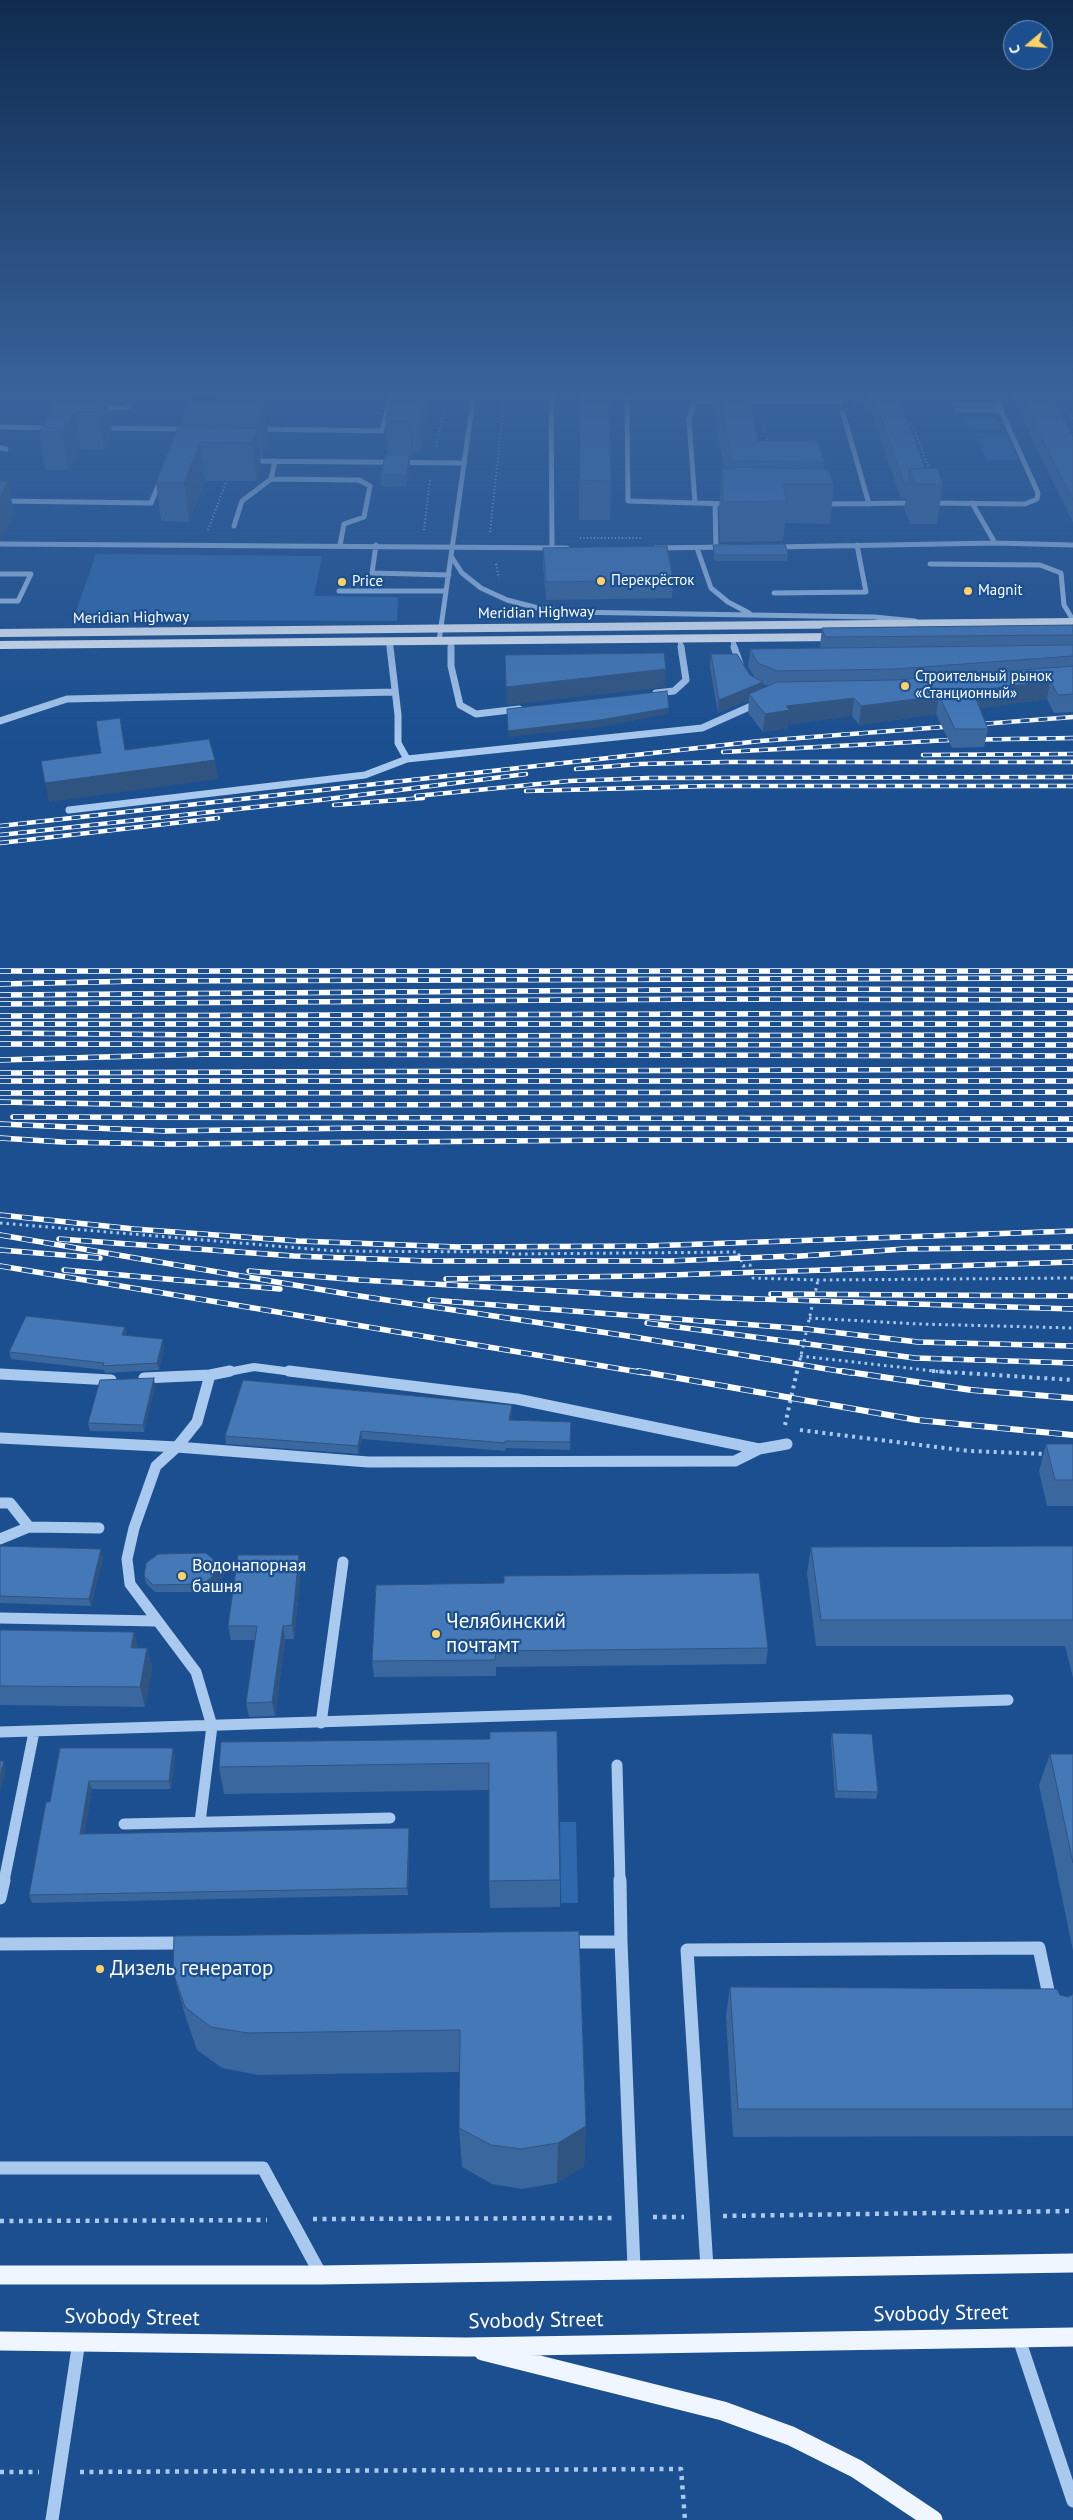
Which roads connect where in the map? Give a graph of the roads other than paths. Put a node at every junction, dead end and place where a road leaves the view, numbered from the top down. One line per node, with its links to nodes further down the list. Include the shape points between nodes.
1 (239, 511): 7 (street)
2 (365, 511): 10 (street, via 364,517 344,524)
3 (458, 511): 14 (street)
4 (552, 511): 17 (street)
5 (715, 511): 21 (street)
6 (977, 511): 8 (street)
7 (234, 526)
8 (996, 543): 12 (street); 13 (street)
9 (0, 544): 10 (street)
10 (340, 545): 11 (street)
11 (376, 545): 14 (street); 25 (street, via 372,573)
12 (857, 545): 16 (street); 30 (street, via 866,592)
13 (1073, 545)
14 (452, 547): 17 (street); 22 (street)
15 (735, 547): 21 (street)
16 (772, 547)
17 (552, 548): 18 (street)
18 (571, 548)
19 (648, 548): 20 (street)
20 (697, 548): 21 (street); 32 (street, via 711,588 728,602)
21 (716, 548)
22 (451, 556): 26 (street); 32 (street, via 462,572 481,588 507,600 538,608 568,612)
23 (930, 564): 33 (street, via 1040,566 1061,573 1064,606)
24 (0, 574): 31 (street, via 31,574 18,601)
25 (399, 574): 26 (street); 28 (street)
26 (449, 575): 29 (street)
27 (339, 591): 28 (street)
28 (396, 591): 29 (street)
29 (446, 591): 35 (street)
30 (774, 593)
31 (0, 601)
32 (752, 614): 34 (street, via 874,616)
33 (1073, 621): 34 (main road, Meridian Highway)
34 (930, 623): 35 (main road, Meridian Highway)
35 (441, 628): 36 (main road, Meridian Highway); 41 (street)
36 (0, 633)
37 (849, 637): 38 (main road, Meridian Highway)
38 (732, 638): 39 (main road, Meridian Highway); 44 (street, via 737,658)
39 (680, 639): 42 (main road, Meridian Highway); 46 (street, via 686,680 674,691)
40 (389, 641): 41 (main road, Meridian Highway); 43 (main road, Meridian Highway); 45 (street)
41 (439, 641): 42 (main road, Meridian Highway)
42 (452, 641): 48 (street, via 451,666 460,705 476,714)
43 (0, 645)
44 (745, 671)
45 (395, 692): 49 (street, via 67,699); 50 (street, via 398,743)
46 (644, 694)
47 (766, 699): 50 (street, via 702,728)
48 (526, 708)
49 (0, 722)
50 (407, 759): 51 (street, via 365,775)
51 (69, 810)
52 (0, 1374): 53 (street, via 106,1380)
53 (210, 1375): 56 (street, via 197,1422); 57 (street, via 254,1367 517,1399)
54 (0, 1438): 56 (street)
55 (787, 1444): 57 (street)
56 (177, 1447): 57 (street, via 368,1462 735,1461); 64 (street, via 156,1466 134,1528 128,1559 130,1584)
57 (759, 1449)
58 (0, 1503): 59 (street, via 10,1503)
59 (29, 1527): 60 (street); 61 (street)
60 (100, 1528)
61 (0, 1539)
62 (343, 1562): 66 (street)
63 (0, 1618): 64 (street)
64 (156, 1621): 67 (street, via 196,1672)
65 (1008, 1700): 66 (street)
66 (321, 1723): 67 (street)
67 (212, 1726): 69 (street); 72 (street)
68 (0, 1732): 69 (street)
69 (34, 1732): 74 (street)
70 (617, 1765): 76 (street)
71 (390, 1818): 72 (street)
72 (200, 1822): 73 (street)
73 (124, 1824)
74 (0, 1898)
75 (557, 1942): 76 (street)
76 (621, 1942): 82 (street)
77 (200, 1943): 78 (street)
78 (0, 1944)
79 (1052, 2009): 83 (street, via 1039,1948 687,1950)
80 (0, 2168): 85 (street, via 262,2168)
81 (1073, 2263): 83 (main road)
82 (634, 2268): 83 (main road); 85 (main road)
83 (707, 2268)
84 (0, 2275): 85 (main road)
85 (321, 2275)
86 (1018, 2336): 87 (main road, Svobody Street); 90 (main road, Svobody Street); 91 (street)
87 (1073, 2336)
88 (79, 2340): 89 (main road, Svobody Street); 90 (main road, Svobody Street); 92 (street)
89 (0, 2341)
90 (466, 2347): 93 (main road, via 723,2411 791,2436 857,2469)
91 (1073, 2501)
92 (52, 2520)
93 (933, 2520)

